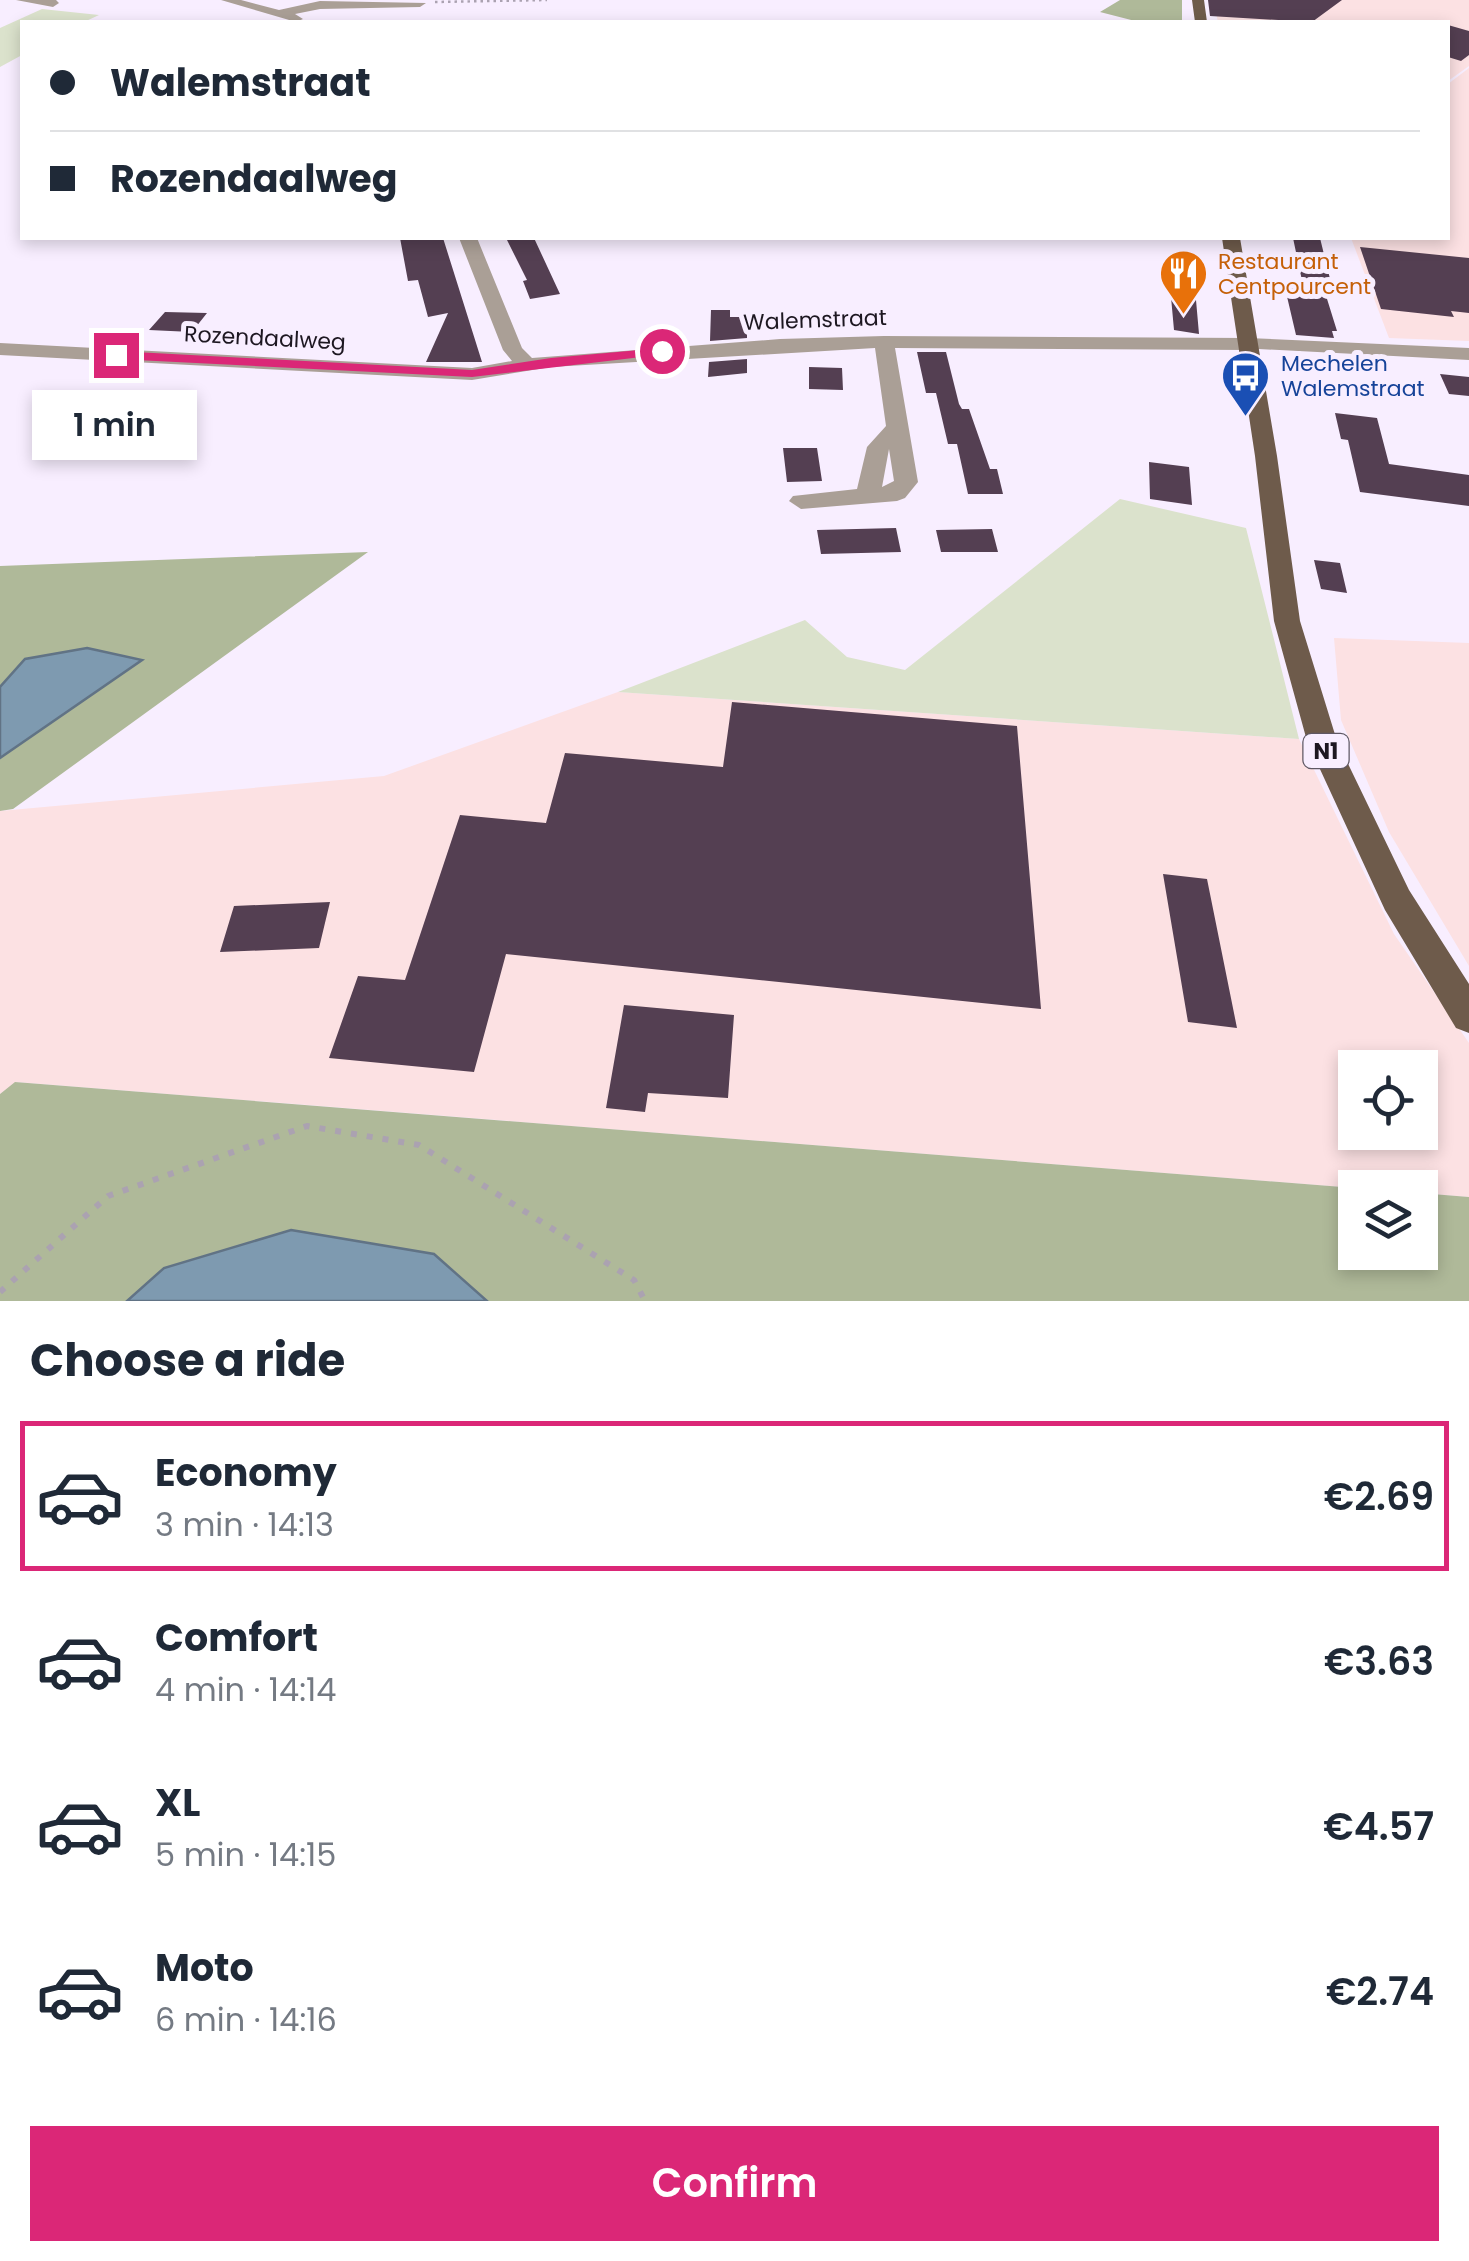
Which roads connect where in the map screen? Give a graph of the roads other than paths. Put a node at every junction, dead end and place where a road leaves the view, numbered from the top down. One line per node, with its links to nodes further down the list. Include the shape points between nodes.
1 (22, 0): 3 (street)
2 (226, 0): 5 (street)
3 (53, 3)
4 (420, 3): 5 (street, via 320,4)
5 (284, 13): 6 (street)
6 (300, 20)
7 (469, 240): 13 (street, via 512,350)
8 (1231, 240): 10 (main road, N1)
9 (884, 342): 10 (street, Walemstraat); 13 (street, Walemstraat, via 662,351); 14 (street)
10 (1248, 344): 12 (street, Walemstraat); 17 (main road, N1, via 1286,622 1322,741 1397,900)
11 (0, 349): 13 (street, Rozendaalweg, via 472,374)
12 (1469, 354)
13 (526, 365)
14 (896, 429): 15 (street, via 878,446); 15 (street, via 906,482 897,493)
15 (868, 495): 16 (street)
16 (801, 501)
17 (1469, 1016)

